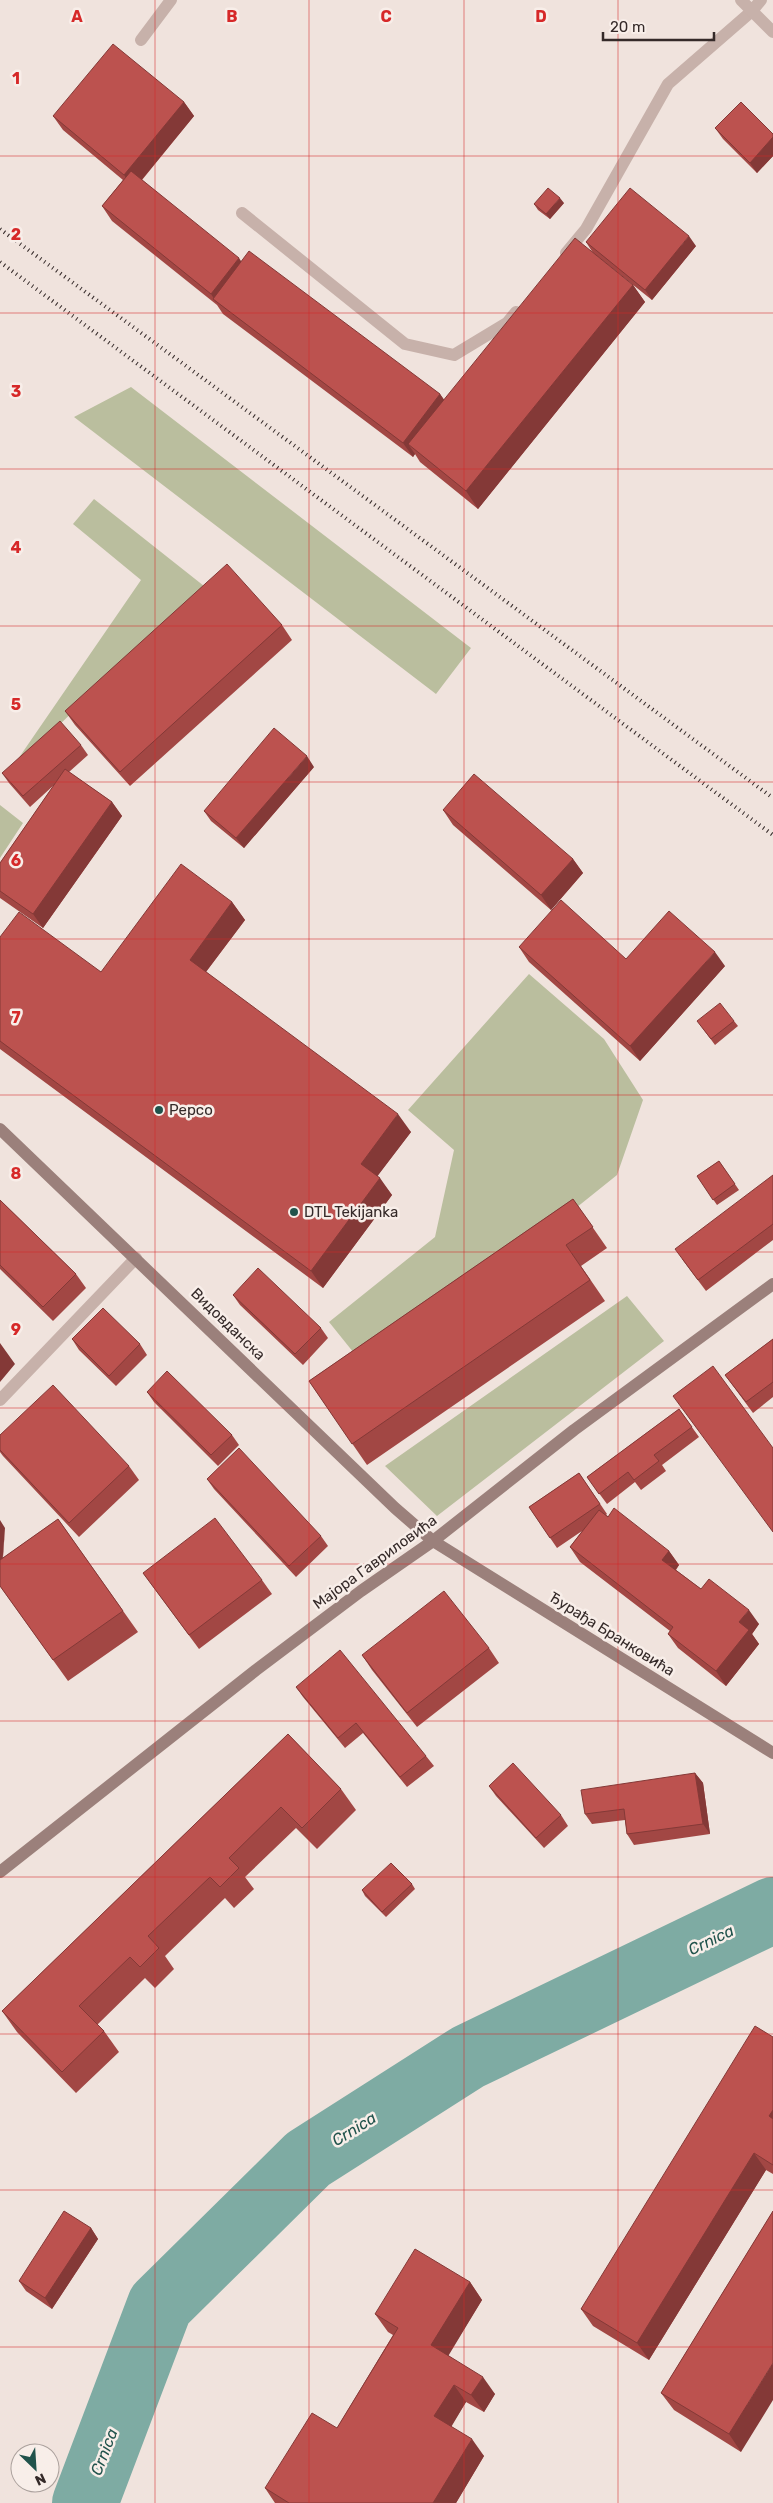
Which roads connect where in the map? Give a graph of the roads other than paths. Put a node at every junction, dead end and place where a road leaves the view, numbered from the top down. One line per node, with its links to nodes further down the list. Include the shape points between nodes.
1 (171, 0): 6 (street)
2 (741, 0): 4 (street)
3 (761, 0): 4 (street)
4 (752, 11): 5 (street); 8 (street, via 668,84 586,229)
5 (773, 32)
6 (141, 40)
7 (242, 213): 9 (street, via 406,344 454,354 507,323)
8 (556, 265)
9 (525, 301)
10 (0, 1130): 11 (main road, Видовданска)
11 (136, 1258): 13 (street); 14 (main road, Видовданска)
12 (773, 1284): 14 (main road, Мајора Гавриловића, via 574,1430)
13 (0, 1400)
14 (433, 1541): 15 (main road, Ђурађа Бранковића); 16 (main road, Мајора Гавриловића, via 256,1670)
15 (773, 1753)
16 (0, 1872)

